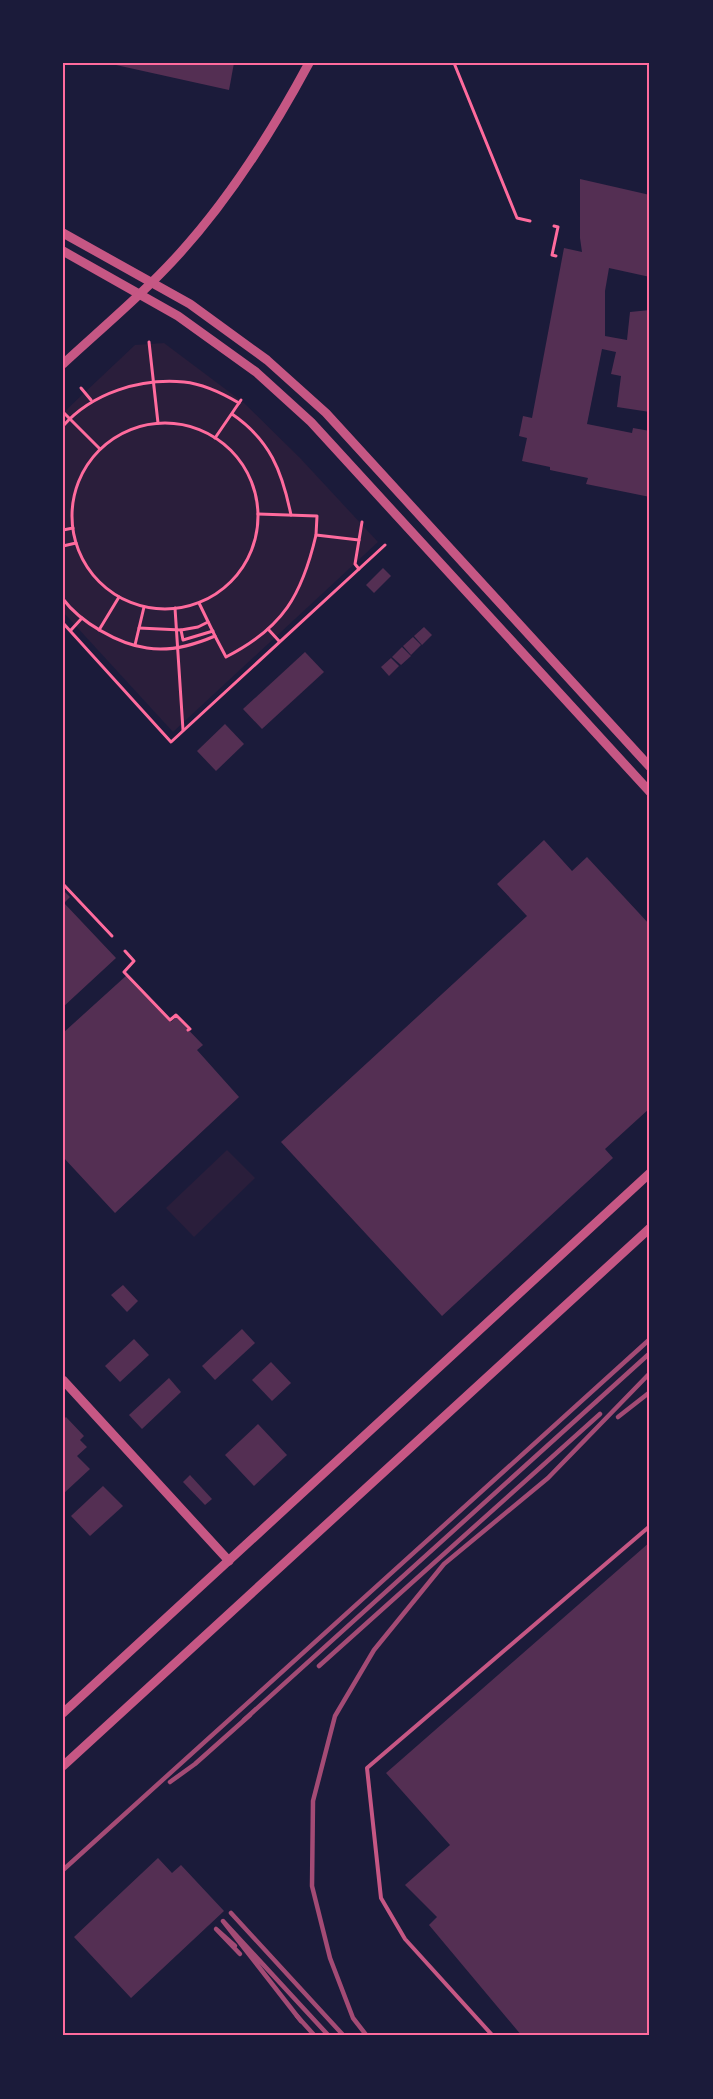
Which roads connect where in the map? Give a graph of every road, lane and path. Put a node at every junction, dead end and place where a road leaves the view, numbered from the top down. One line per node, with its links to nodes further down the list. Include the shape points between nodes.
1 (309, 63): 8 (street, via 244,170)
2 (454, 63): 3 (path, via 517,218)
3 (530, 221)
4 (554, 226): 7 (path, via 558,227 552,255)
5 (63, 233): 8 (street)
6 (63, 251): 9 (street)
7 (559, 257)
8 (152, 282): 9 (street); 53 (street, via 190,304 267,360 326,413)
9 (139, 294): 11 (street); 54 (street, via 178,316 256,372 311,422)
10 (149, 342): 12 (path)
11 (63, 364)
12 (154, 382): 14 (path, via 126,387); 16 (path, via 183,382 219,392 240,401); 18 (path)
13 (81, 388): 14 (path)
14 (92, 400): 17 (path)
15 (63, 412): 17 (path)
16 (232, 414): 20 (path); 23 (path, via 255,432 275,461)
17 (69, 419): 19 (path); 21 (path)
18 (158, 423): 20 (path, via 199,429); 21 (path, via 118,435)
19 (63, 426)
20 (215, 438): 22 (path, via 247,472)
21 (100, 449): 25 (path, via 79,479 73,498)
22 (258, 514): 23 (path); 35 (path, via 256,536 237,575 222,590)
23 (291, 515): 27 (path, via 316,516)
24 (362, 522): 28 (path)
25 (73, 528): 26 (path); 29 (path)
26 (63, 530)
27 (316, 535): 28 (path); 42 (path, via 296,596)
28 (359, 540): 32 (path, via 355,564)
29 (76, 543): 31 (path); 33 (path, via 92,573)
30 (385, 545): 32 (path)
31 (63, 546)
32 (359, 569): 49 (path)
33 (119, 597): 36 (path); 43 (path)
34 (63, 599): 38 (path)
35 (199, 603): 37 (path); 39 (path)
36 (144, 607): 37 (path); 41 (path)
37 (175, 608): 44 (path)
38 (82, 618): 43 (path); 46 (path)
39 (209, 622): 45 (path); 47 (path)
40 (63, 623): 46 (path)
41 (139, 628): 44 (path); 50 (path)
42 (268, 629): 48 (path, via 226,657); 49 (path)
43 (99, 630): 50 (path)
44 (176, 630): 45 (path); 51 (path)
45 (182, 630): 47 (path, via 183,640)
46 (70, 631): 52 (path, via 171,742)
47 (213, 631): 48 (path)
48 (215, 636): 51 (path)
49 (280, 642): 52 (path)
50 (135, 645): 51 (path)
51 (178, 648): 52 (path)
52 (183, 730)
53 (650, 767)
54 (650, 792)
55 (63, 884): 56 (path)
56 (111, 936)
57 (125, 951): 58 (path, via 134,961 124,972 170,1020 176,1014)
58 (188, 1030)
59 (650, 1173): 63 (street)
60 (650, 1228): 65 (street)
61 (63, 1380): 63 (street)
62 (650, 1526): 66 (lane, via 367,1768 381,1898 405,1940)
63 (229, 1561): 64 (street)
64 (63, 1713)
65 (63, 1766)
66 (493, 2036)

